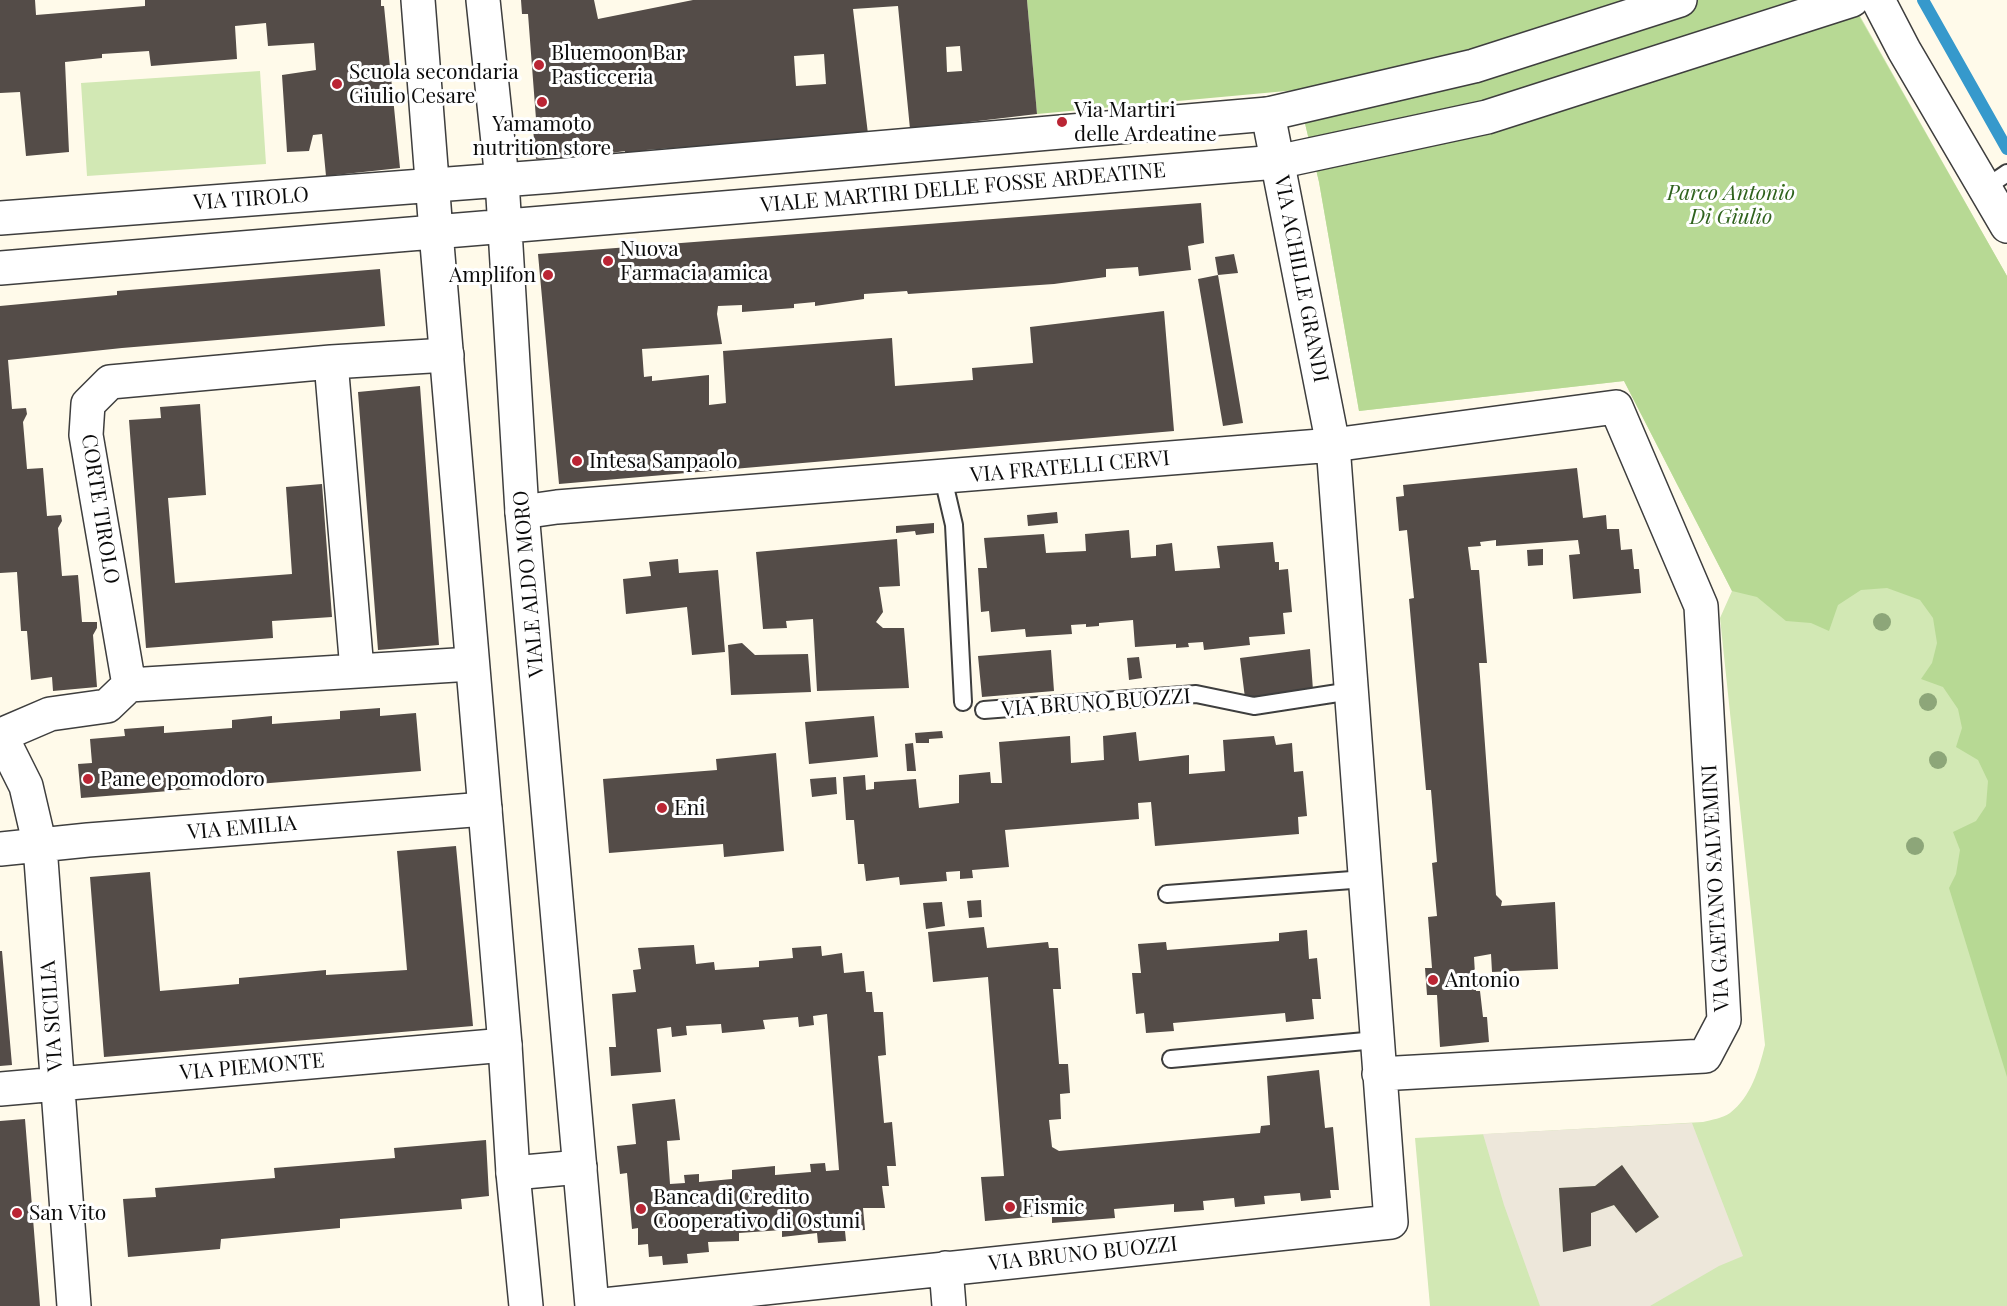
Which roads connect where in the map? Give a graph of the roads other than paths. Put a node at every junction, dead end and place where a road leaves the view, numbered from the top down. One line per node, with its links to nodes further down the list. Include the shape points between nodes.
1 (418, 0): 10 (street)
2 (483, 0): 9 (street, VIALE ALDO MORO)
3 (1680, 0): 6 (street, via 1474,66)
4 (1852, 0): 7 (street, VIALE MARTIRI DELLE FOSSE ARDEATINE, via 1487,117)
5 (1878, 0): 8 (street, via 1904,50)
6 (1268, 114): 7 (street, VIA ACHILLE GRANDI); 9 (street)
7 (1277, 162): 12 (street, VIALE MARTIRI DELLE FOSSE ARDEATINE); 19 (street, VIA ACHILLE GRANDI)
8 (1998, 179): 13 (street)
9 (502, 180): 10 (street, VIA TIROLO); 12 (street, VIALE ALDO MORO)
10 (432, 185): 11 (street, VIA TIROLO); 14 (street)
11 (0, 218)
12 (505, 226): 14 (street, VIALE MARTIRI DELLE FOSSE ARDEATINE); 21 (street, VIALE ALDO MORO)
13 (2007, 226)
14 (436, 232): 15 (street); 16 (street)
15 (0, 268)
16 (447, 355): 17 (street, CORTE TIROLO); 22 (street)
17 (331, 362): 23 (street); 24 (street, CORTE TIROLO, via 110,382 88,404 86,435)
18 (1616, 407): 19 (street, VIA FRATELLI CERVI); 37 (street, VIA GAETANO SALVEMINI, via 1701,606 1724,1020 1705,1056)
19 (1334, 445): 20 (street, VIA FRATELLI CERVI); 25 (street, VIA BRUNO BUOZZI)
20 (943, 478): 21 (street, VIA FRATELLI CERVI); 26 (lane, via 954,525)
21 (522, 512): 40 (street, VIALE ALDO MORO)
22 (472, 664): 23 (street); 29 (street)
23 (357, 670): 24 (street)
24 (129, 685): 28 (street, via 107,705 50,714)
25 (1351, 691): 27 (lane, VIA BRUNO BUOZZI, via 1254,706 1196,694); 32 (street, VIA BRUNO BUOZZI)
26 (963, 702)
27 (984, 710)
28 (0, 735): 30 (street, VIA SICILIA, via 26,786)
29 (484, 809): 30 (street, VIA EMILIA); 35 (street)
30 (40, 846): 31 (street, VIA EMILIA); 38 (street, VIA SICILIA)
31 (0, 849)
32 (1365, 879): 33 (lane); 34 (street, VIA BRUNO BUOZZI)
33 (1167, 894)
34 (1376, 1040): 36 (lane); 37 (street, VIA BRUNO BUOZZI)
35 (505, 1045): 38 (street, VIA PIEMONTE); 41 (street)
36 (1171, 1059)
37 (1379, 1074): 42 (street, VIA BRUNO BUOZZI, via 1391,1222)
38 (56, 1084): 39 (street, VIA PIEMONTE); 43 (street, VIA SICILIA)
39 (0, 1089)
40 (580, 1167): 41 (street); 45 (street, VIALE ALDO MORO)
41 (513, 1173): 44 (street)
42 (946, 1268): 45 (street, VIA BRUNO BUOZZI); 46 (street)
43 (74, 1306)
44 (522, 1306)
45 (593, 1306)
46 (949, 1306)

